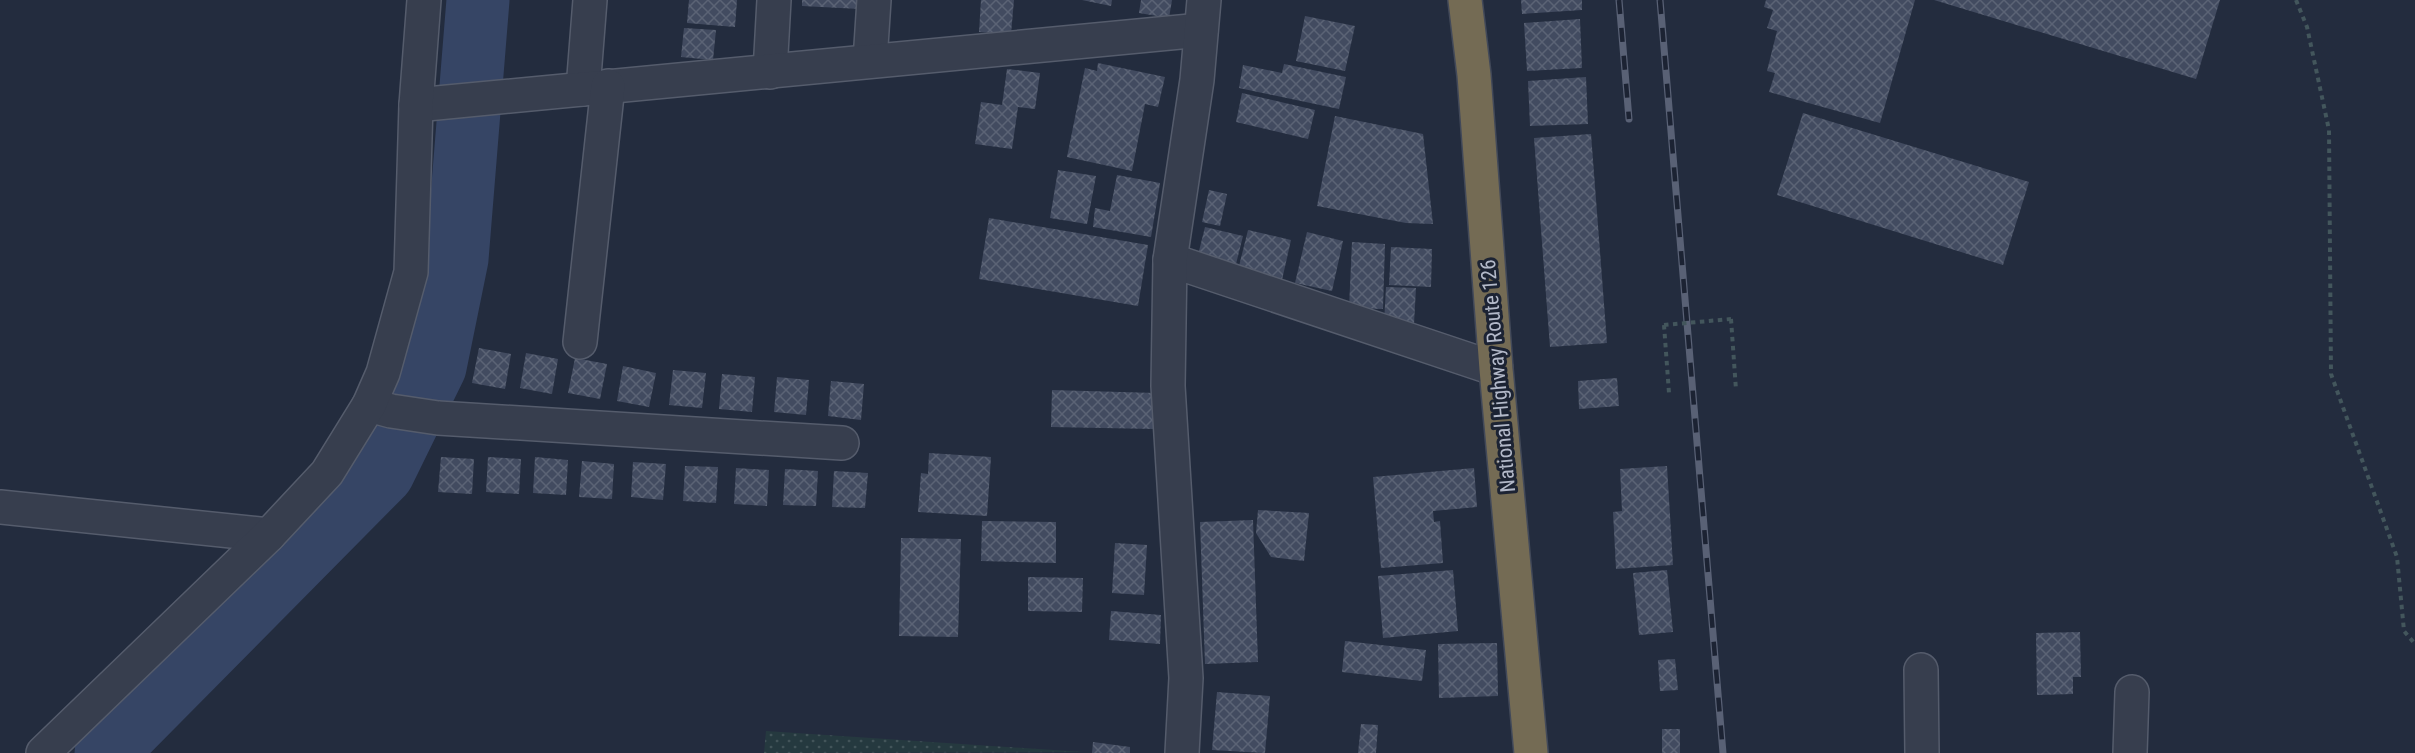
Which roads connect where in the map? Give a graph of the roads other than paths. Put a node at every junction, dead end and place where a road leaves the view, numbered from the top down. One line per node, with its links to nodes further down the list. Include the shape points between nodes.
1 (424, 0): 10 (street)
2 (590, 0): 9 (street)
3 (774, 0): 8 (street)
4 (874, 0): 7 (street)
5 (1465, 0): 13 (highway, National Highway Route 126)
6 (1202, 15): 7 (street); 11 (street, via 1197,80)
7 (870, 61): 8 (street)
8 (770, 72): 9 (street)
9 (595, 87): 10 (street); 12 (street)
10 (429, 103): 14 (street, via 411,272 383,373)
11 (1170, 260): 13 (street); 21 (street, via 1168,386 1186,678)
12 (580, 342)
13 (1497, 369): 22 (highway, National Highway Route 126)
14 (380, 408): 15 (street, via 438,418); 17 (street)
15 (842, 443)
16 (0, 507): 17 (street)
17 (269, 535): 20 (street)
18 (1921, 669): 23 (street)
19 (2132, 692): 24 (street)
20 (42, 753)
21 (1182, 753)
22 (1531, 753)
23 (1922, 753)
24 (2130, 753)

